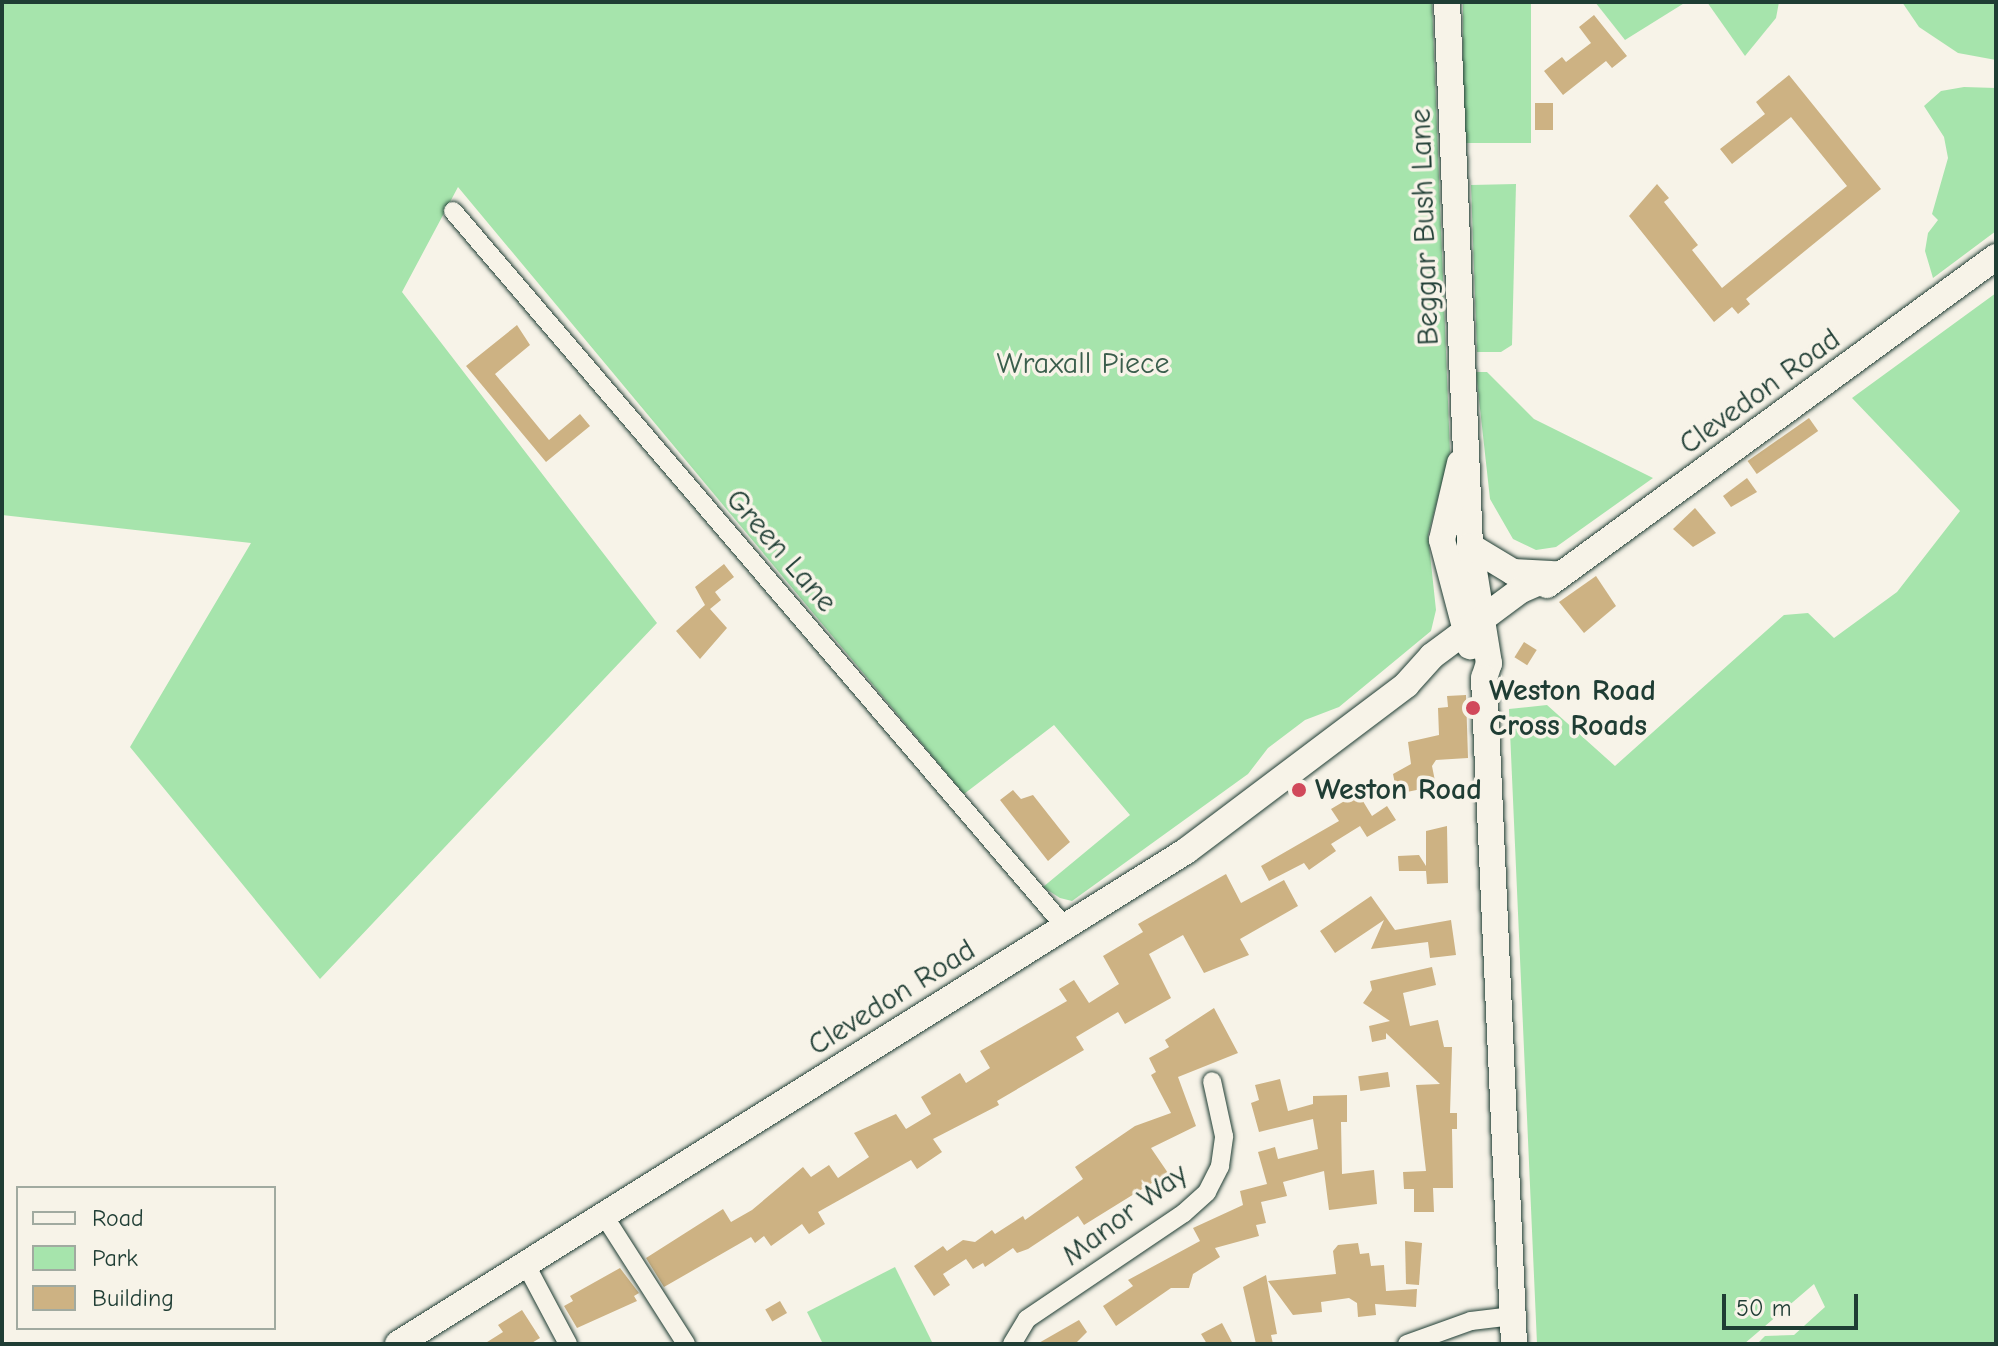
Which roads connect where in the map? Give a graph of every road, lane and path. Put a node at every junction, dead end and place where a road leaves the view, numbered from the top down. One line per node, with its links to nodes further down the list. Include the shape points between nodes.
1 (1447, 2): 4 (main road, Beggar Bush Lane)
2 (453, 211): 8 (street, Green Lane)
3 (1996, 257): 6 (main road, Clevedon Road)
4 (1465, 450): 5 (main road, Beggar Bush Lane); 7 (main road, Beggar Bush Lane, via 1442,540)
5 (1470, 546): 6 (main road, via 1513,572); 7 (main road, Beggar Bush Lane)
6 (1558, 574): 7 (main road, Clevedon Road, via 1521,590)
7 (1474, 634): 8 (main road, Clevedon Road, via 1436,672 1406,685 1202,840); 12 (main road, via 1484,678)
8 (1066, 928): 10 (main road, Clevedon Road)
9 (1212, 1081): 16 (street, Manor Way, via 1225,1103 1222,1157 1207,1192 1027,1319)
10 (603, 1214): 11 (main road, Clevedon Road); 15 (street)
11 (525, 1263): 13 (main road, Clevedon Road); 14 (street)
12 (1513, 1316): 17 (street, via 1471,1321); 18 (main road)
13 (398, 1344)
14 (568, 1344)
15 (686, 1344)
16 (1012, 1344)
17 (1407, 1344)
18 (1514, 1344)

